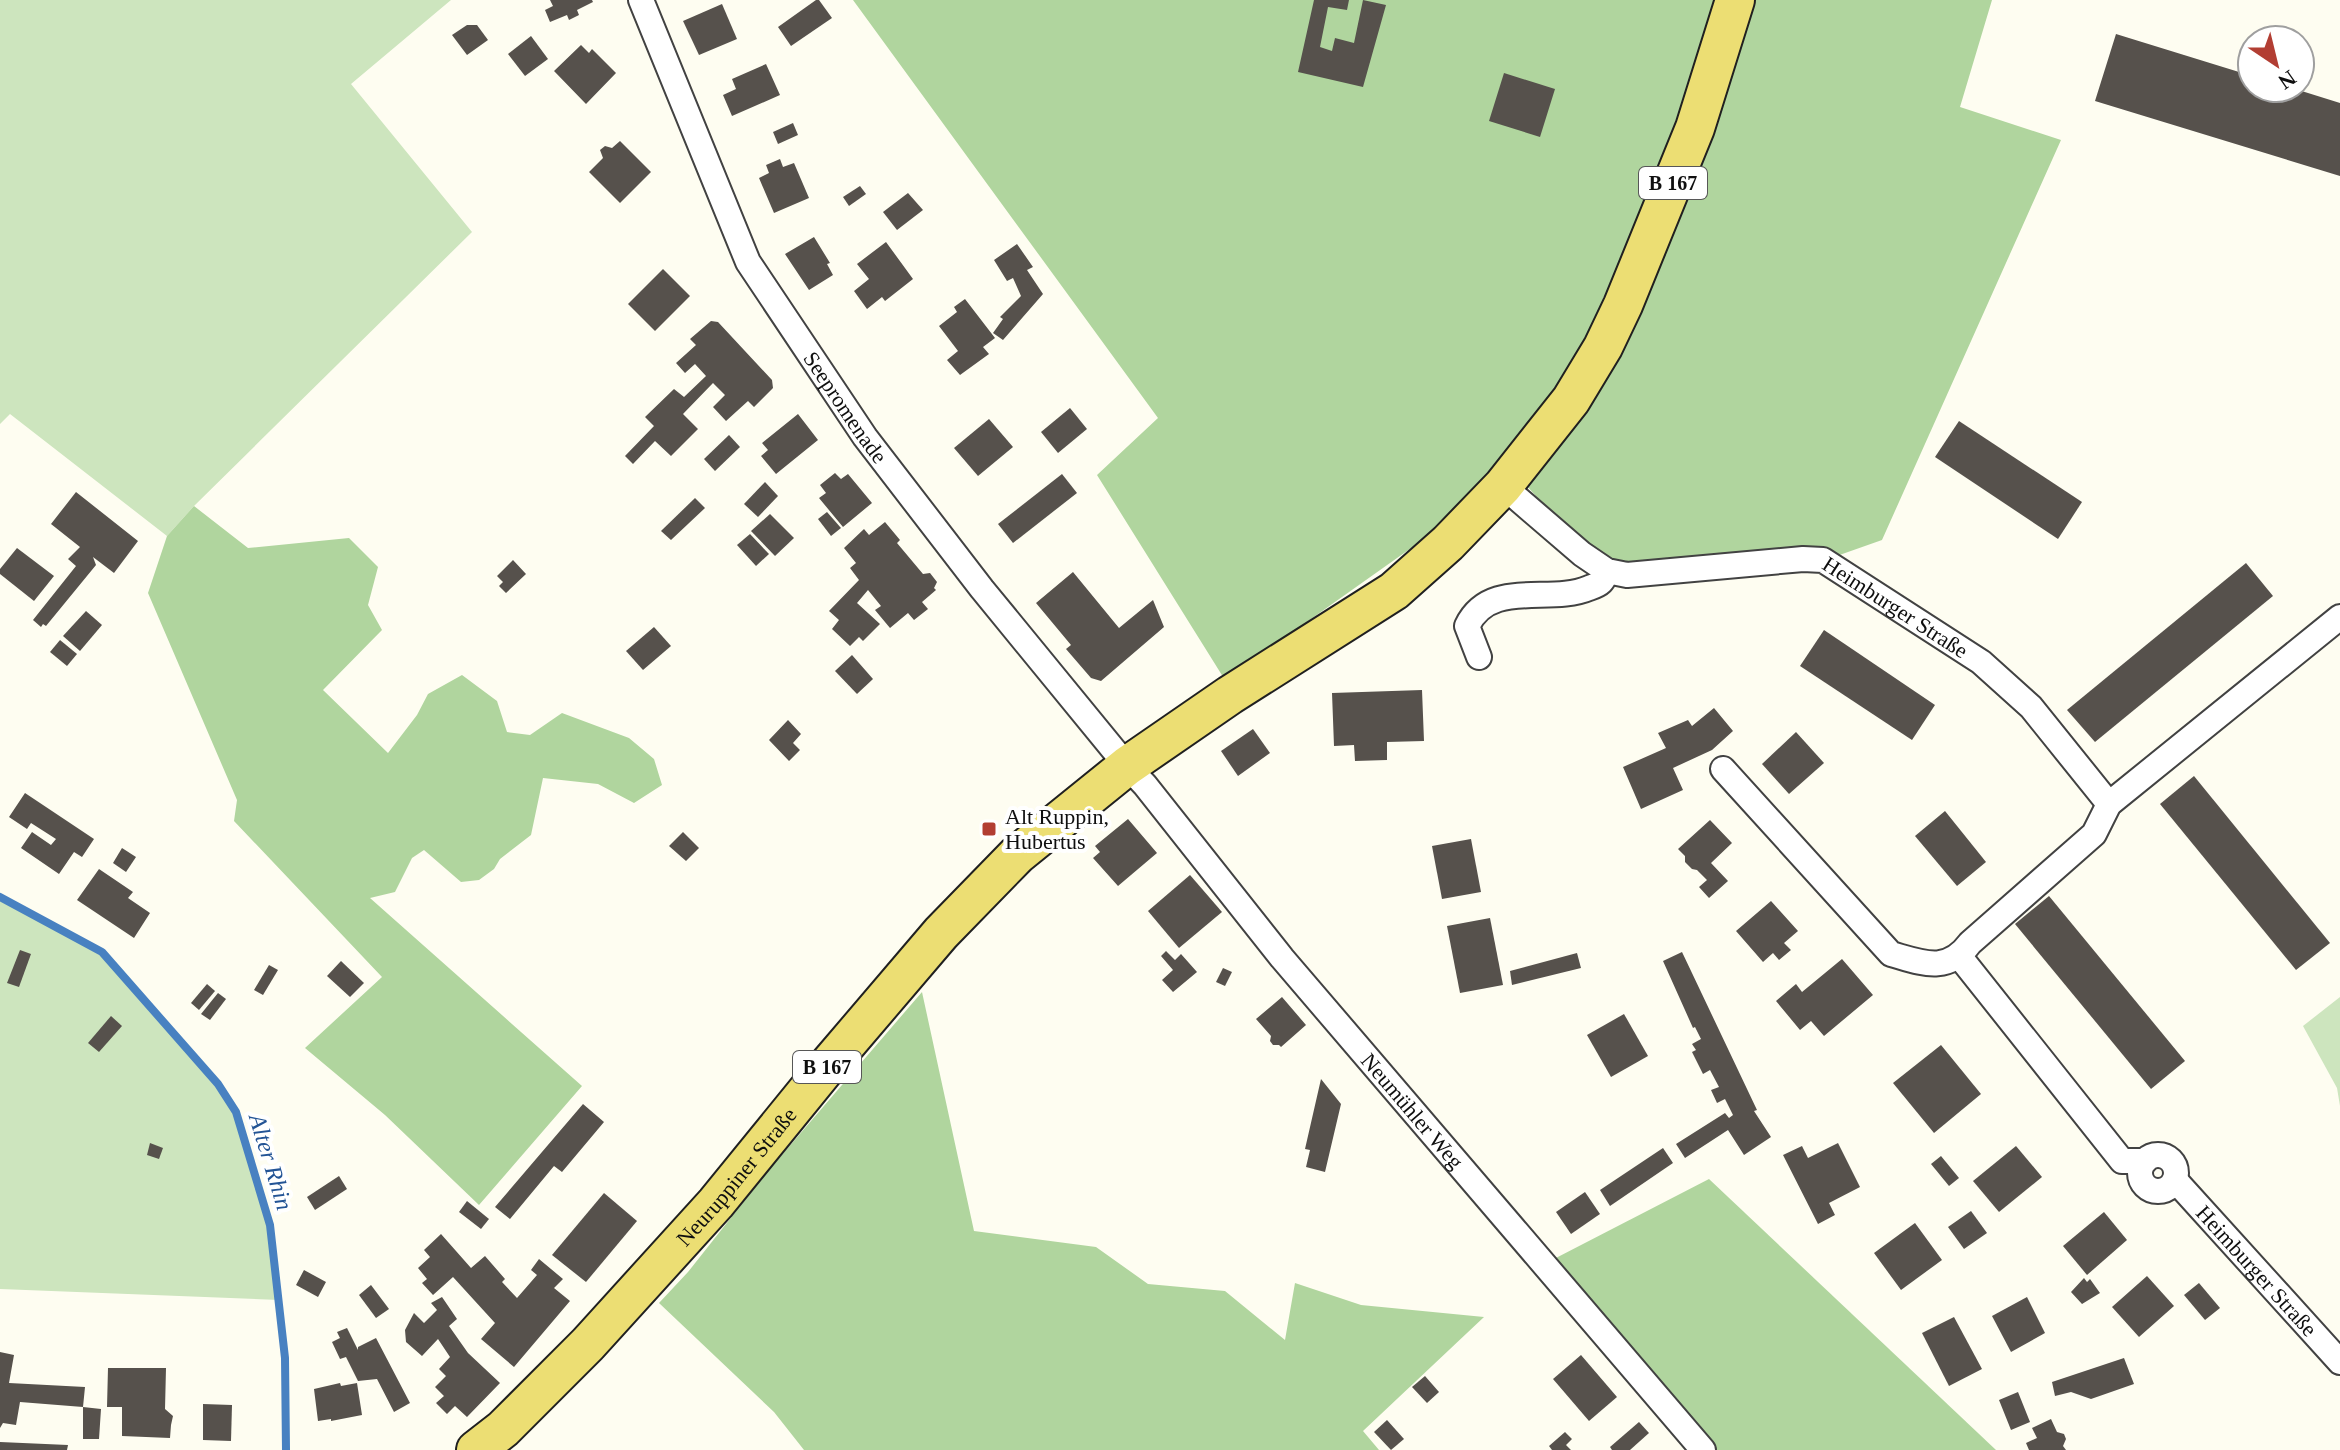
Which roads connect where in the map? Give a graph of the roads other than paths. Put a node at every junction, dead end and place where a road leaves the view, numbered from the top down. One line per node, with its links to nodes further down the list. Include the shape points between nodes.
1 (641, 0): 7 (street, Seepromenade, via 748,262 865,437)
2 (1735, 0): 3 (main road, B 167, via 1695,128 1603,347 1571,400)
3 (1503, 486): 4 (street); 7 (main road, B 167, via 1394,591)
4 (1607, 571): 6 (street, via 1600,583 1579,592 1509,596 1488,603 1467,626); 9 (street, Heimburger Straße, via 1627,575 1823,560 1981,662 2031,707)
5 (2340, 617): 9 (street)
6 (1479, 657)
7 (1127, 766): 12 (main road, Neuruppiner Straße / B 167, via 1017,855 941,933 716,1203 588,1344); 13 (street, Neumühler Weg, via 1320,1003)
8 (1723, 769): 10 (street, via 1891,954 1931,965)
9 (2109, 804): 10 (street, via 2094,834)
10 (1960, 957): 11 (street, Heimburger Straße, via 2122,1161 2145,1161 2142,1179 2152,1190 2166,1189 2175,1180)
11 (2340, 1362)
12 (476, 1450)
13 (1703, 1450)

